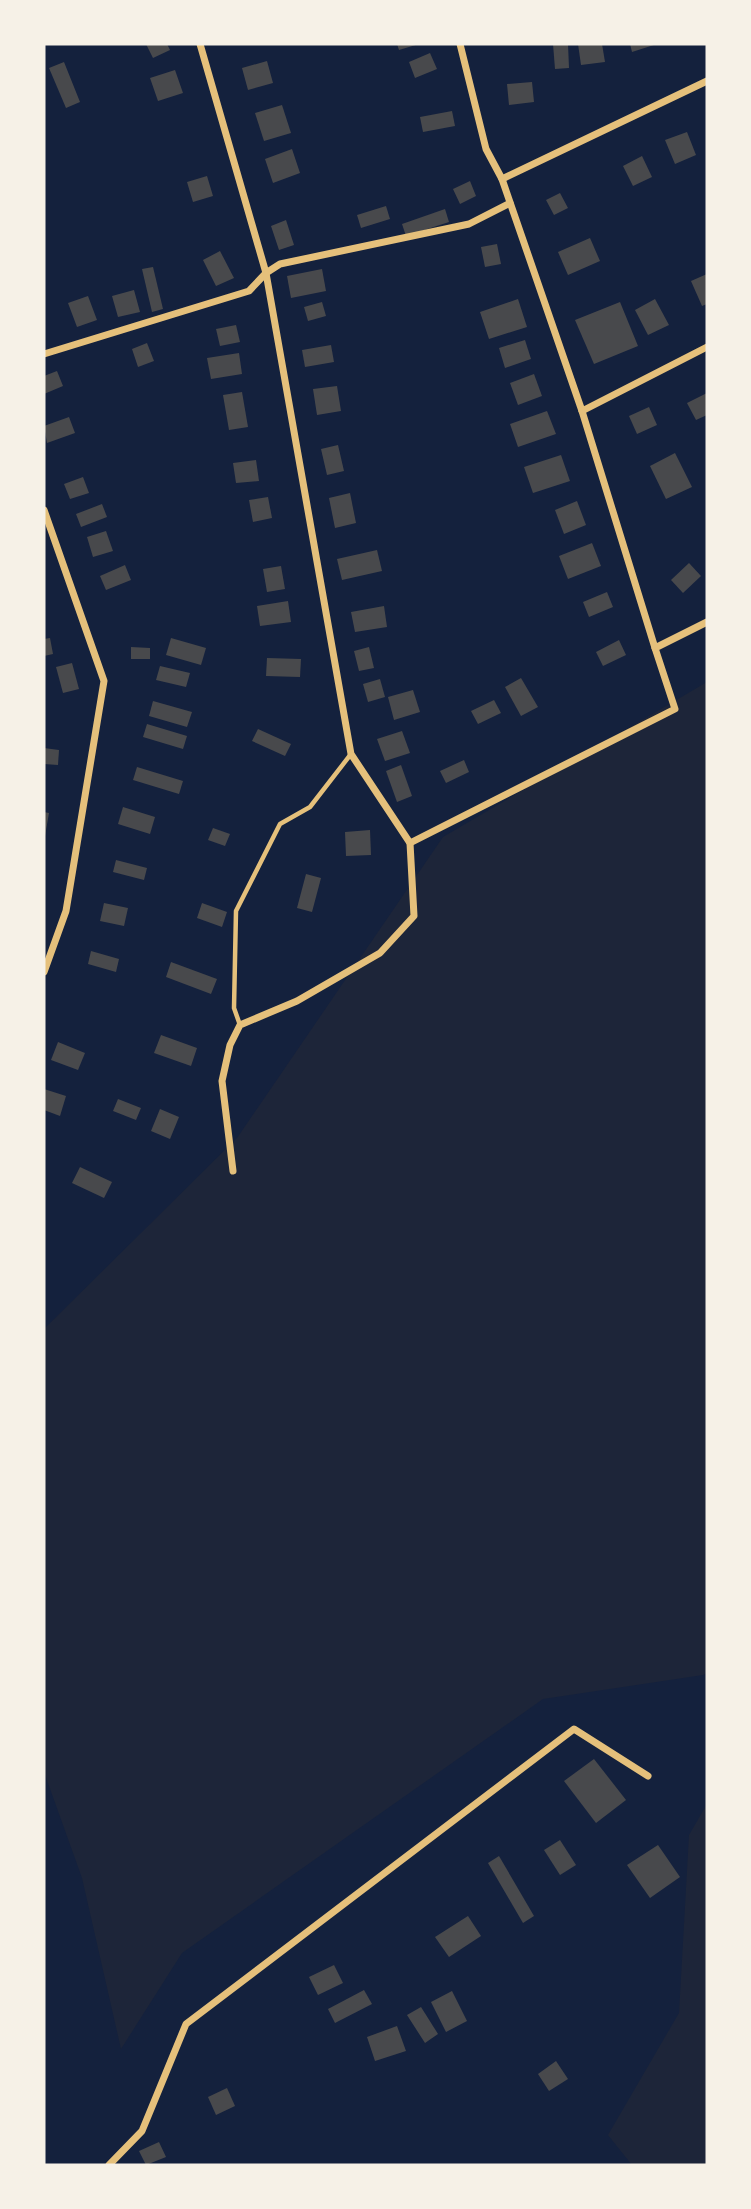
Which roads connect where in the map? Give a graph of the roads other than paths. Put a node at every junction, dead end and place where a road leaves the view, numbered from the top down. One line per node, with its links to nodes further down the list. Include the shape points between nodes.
1 (200, 44): 6 (street)
2 (460, 44): 4 (street, via 486,149)
3 (707, 81): 4 (street)
4 (502, 179): 5 (street)
5 (510, 203): 6 (street, via 469,224 280,264); 9 (street)
6 (266, 272): 8 (street, via 249,292); 13 (street)
7 (707, 347): 9 (street)
8 (44, 354)
9 (582, 411): 12 (street)
10 (44, 510): 15 (street, via 104,681 66,911)
11 (707, 622): 12 (street)
12 (655, 648): 14 (street, via 675,709)
13 (351, 754): 14 (street); 16 (lane, via 310,807 280,824 236,911 234,1008)
14 (410, 843): 16 (street, via 414,916 380,953 297,1001)
15 (44, 972)
16 (240, 1025): 17 (street, via 222,1081)
17 (233, 1171)
18 (648, 1776): 19 (street, via 574,1729 186,2024 142,2131)
19 (109, 2165)

